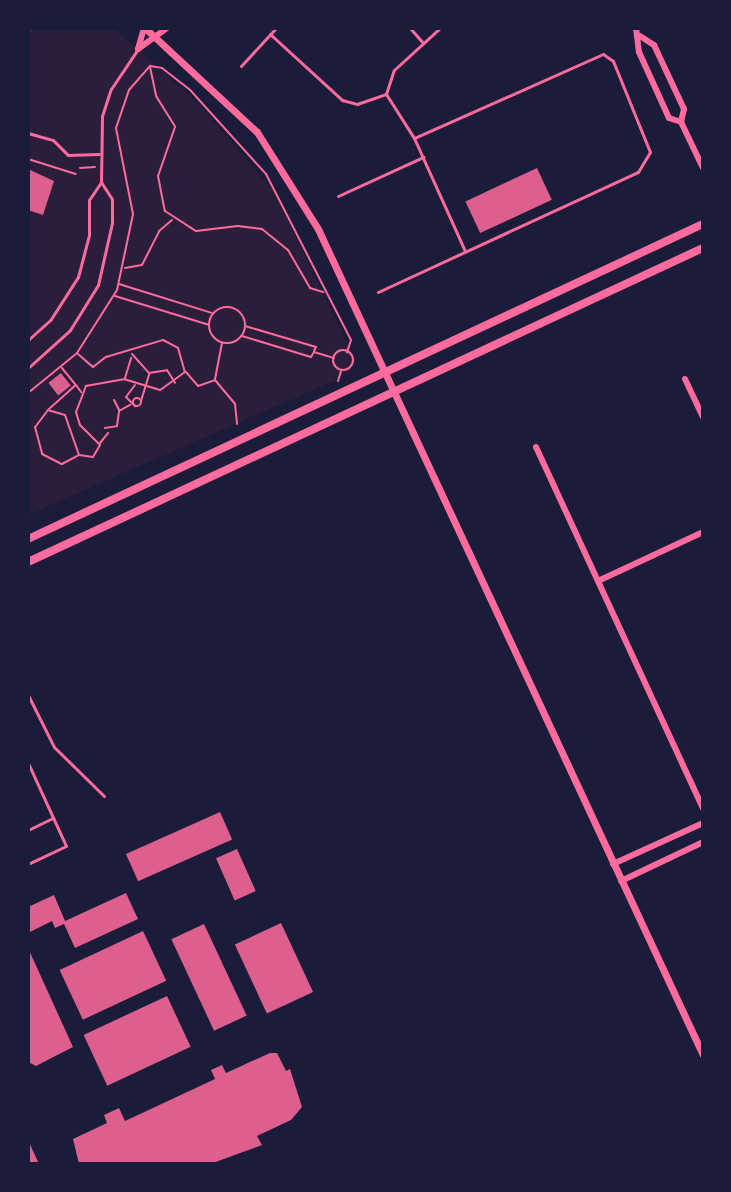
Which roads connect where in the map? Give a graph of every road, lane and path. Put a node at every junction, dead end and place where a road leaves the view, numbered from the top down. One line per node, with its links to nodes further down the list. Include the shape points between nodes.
1 (30, 28): 9 (path)
2 (145, 28): 11 (street); 13 (street)
3 (167, 28): 11 (street)
4 (276, 28): 8 (lane)
5 (410, 28): 12 (lane)
6 (440, 28): 12 (lane)
7 (636, 28): 10 (street)
8 (270, 34): 15 (lane); 16 (lane, via 342,100 357,104)
9 (28, 35)
10 (640, 36): 17 (street, via 654,45 684,109); 17 (street, via 639,52 669,118)
11 (156, 39): 13 (street); 56 (street, via 226,99 283,166)
12 (423, 43): 16 (lane, via 394,70)
13 (138, 49): 20 (lane, via 111,89)
14 (150, 66): 27 (path, via 156,96 175,127 157,187); 31 (path, via 129,90 116,128 133,214); 33 (path, via 162,68 191,91 254,158 311,255)
15 (241, 66)
16 (386, 94): 19 (lane)
17 (681, 122): 23 (street)
18 (28, 133): 20 (lane, via 53,140 68,155)
19 (414, 138): 21 (lane); 30 (lane, via 594,54 613,61 643,124 650,152 638,172)
20 (99, 154): 25 (lane)
21 (423, 157): 26 (lane); 30 (lane)
22 (28, 159): 24 (path)
23 (703, 168)
24 (76, 174)
25 (101, 182): 43 (lane, via 89,200 89,235 78,277 51,319); 51 (lane, via 112,199 112,223 98,285 70,330)
26 (338, 196)
27 (173, 220): 31 (path, via 159,231 142,265); 33 (path, via 204,233 238,226 262,229 288,250 310,288)
28 (703, 224): 56 (main road)
29 (703, 248): 67 (main road)
30 (465, 252): 34 (lane)
31 (125, 268): 32 (path)
32 (119, 284): 35 (path); 36 (path)
33 (324, 292): 47 (path, via 351,340)
34 (378, 292)
35 (114, 296): 37 (path); 48 (path)
36 (171, 301): 37 (path); 38 (path)
37 (167, 312): 39 (path)
38 (213, 314): 39 (path); 40 (path, via 235,309)
39 (210, 325): 44 (path)
40 (245, 325): 41 (path); 42 (path)
41 (241, 335): 44 (path); 45 (path)
42 (288, 338): 45 (path); 46 (path, via 316,347)
43 (28, 340)
44 (222, 341): 59 (path)
45 (285, 348): 46 (path, via 311,357)
46 (314, 352): 50 (path)
47 (347, 352): 50 (path); 53 (path, via 352,364)
48 (77, 353): 49 (path, via 93,367 106,357); 52 (path)
49 (132, 355): 54 (path, via 154,341 170,342 182,354); 55 (path); 57 (path)
50 (334, 358): 53 (path)
51 (28, 368)
52 (62, 368): 62 (path); 65 (path)
53 (341, 370): 60 (path)
54 (185, 372): 59 (path, via 198,386); 61 (path)
55 (149, 373): 61 (path, via 167,370); 64 (path)
56 (385, 374): 67 (street); 80 (main road)
57 (125, 379): 63 (path); 66 (path, via 102,380)
58 (685, 379): 74 (street)
59 (215, 380): 75 (path, via 235,404)
60 (338, 381)
61 (175, 383): 64 (path, via 160,390)
62 (76, 385): 66 (path); 72 (path)
63 (136, 385): 64 (path); 70 (path, via 126,394)
64 (144, 389): 69 (path)
65 (28, 393)
66 (82, 393): 76 (path, via 78,420)
67 (394, 393): 81 (main road); 92 (street)
68 (114, 400): 73 (path)
69 (141, 401): 71 (path); 71 (path, via 134,399)
70 (130, 405): 71 (path); 73 (path)
71 (135, 406)
72 (48, 410): 78 (path, via 65,415); 78 (path, via 35,427 42,454 62,464)
73 (119, 411): 76 (path, via 117,426 106,430)
74 (703, 417)
75 (237, 424)
76 (99, 444): 78 (path, via 93,457)
77 (536, 447): 82 (street)
78 (79, 455)
79 (703, 532): 82 (street)
80 (28, 539)
81 (28, 562)
82 (598, 581): 86 (street)
83 (28, 695): 85 (lane, via 54,747)
84 (28, 763): 87 (lane)
85 (104, 796)
86 (703, 808)
87 (53, 818): 89 (lane); 91 (lane, via 66,846)
88 (703, 823): 92 (street)
89 (28, 830)
90 (703, 842): 93 (street)
91 (28, 864)
92 (613, 864): 93 (street)
93 (621, 881): 94 (street)
94 (703, 1055)

